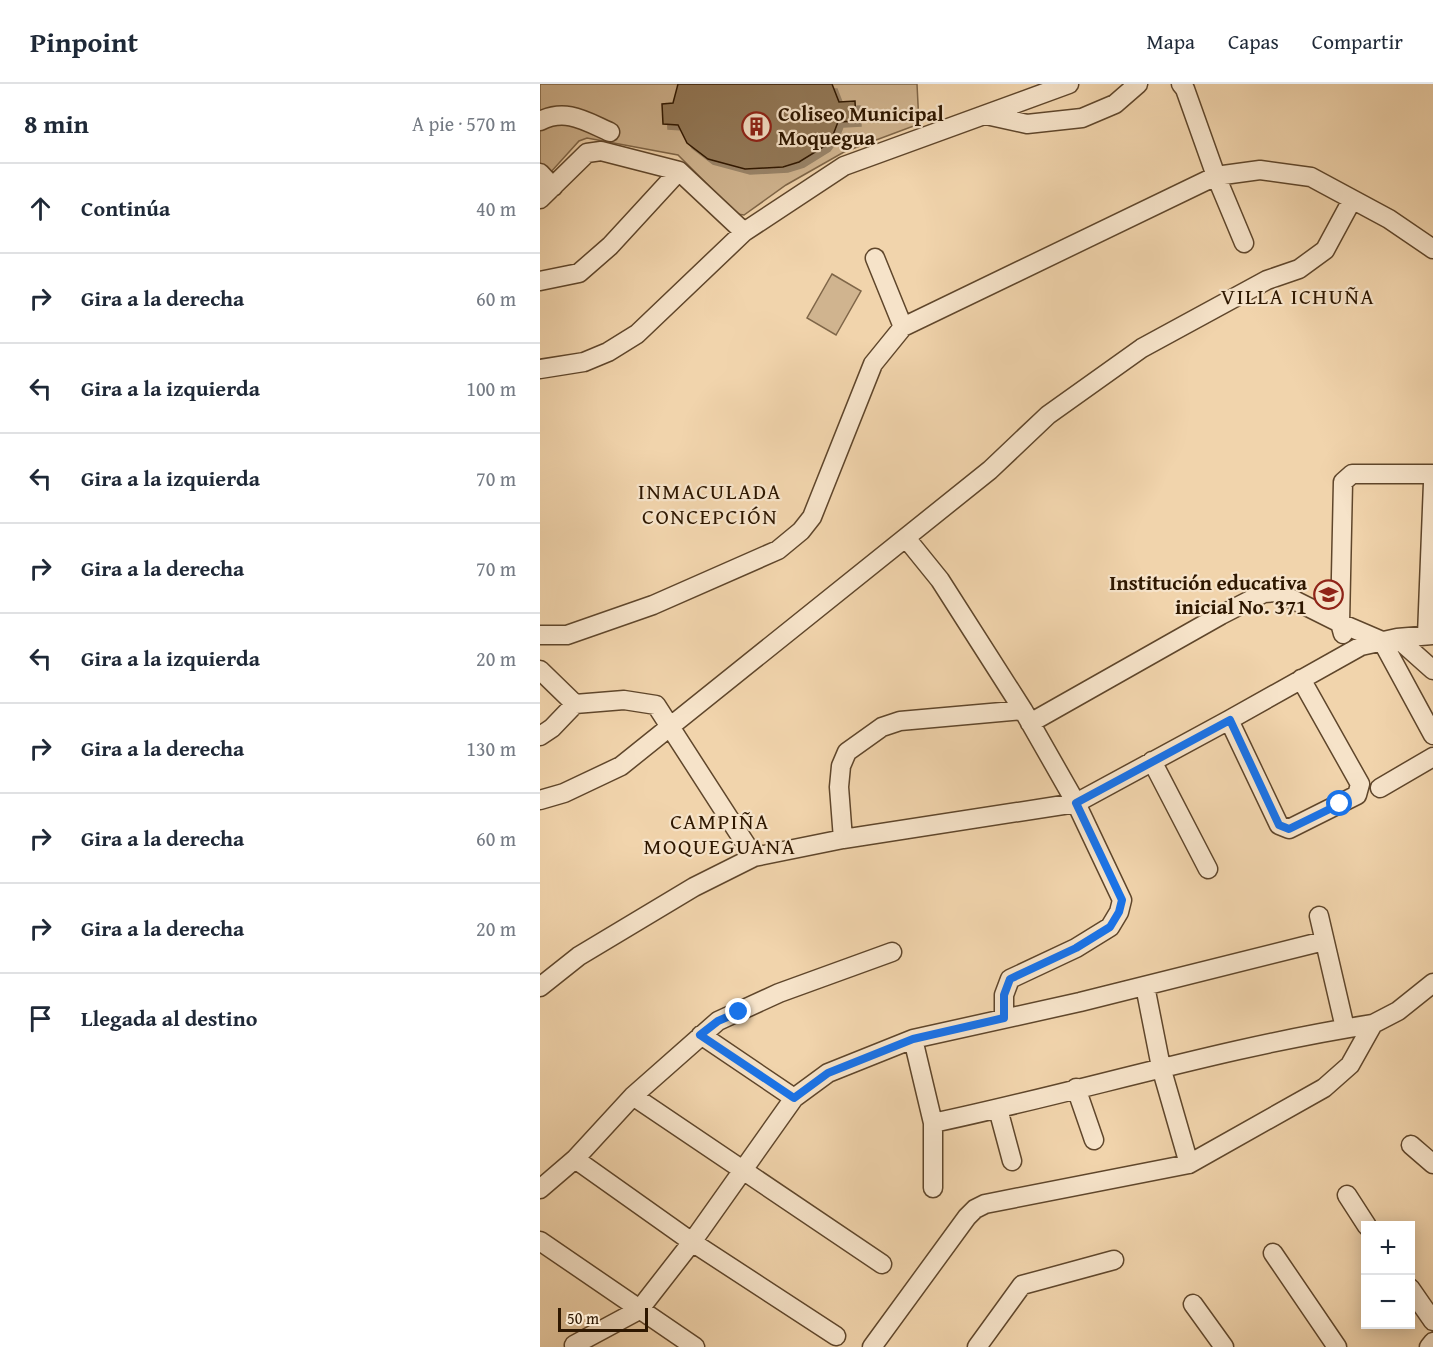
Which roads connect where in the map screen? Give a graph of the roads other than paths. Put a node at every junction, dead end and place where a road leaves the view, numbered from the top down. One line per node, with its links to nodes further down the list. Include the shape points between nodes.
1 (1069, 84): 4 (street)
2 (1138, 84): 4 (street, via 1115,104 1082,118 1027,124)
3 (1181, 84): 9 (street)
4 (986, 115): 12 (street, via 844,166)
5 (540, 121): 6 (street, via 570,115)
6 (610, 132)
7 (680, 171): 10 (street, via 601,151 587,153); 12 (street); 16 (street, via 610,246 579,273)
8 (540, 173): 10 (street)
9 (1216, 176): 11 (street, via 1260,170 1311,177); 13 (street); 17 (street)
10 (546, 193)
11 (1352, 200): 14 (street); 21 (street, via 1325,250 1299,269 1267,280 1142,348 1048,415 990,470)
12 (744, 232): 18 (street, via 637,334 584,362)
13 (1244, 243)
14 (1433, 249)
15 (875, 258): 17 (street)
16 (540, 280)
17 (903, 327): 24 (street, via 873,364 812,516 801,531 778,550 653,605 567,635)
18 (540, 369)
19 (1433, 474): 22 (street, via 1352,474 1343,482)
20 (1433, 483): 23 (street)
21 (906, 538): 31 (street, via 940,580); 33 (street)
22 (1340, 623): 25 (street); 26 (street); 31 (street, via 1278,592 1264,593)
23 (1430, 635): 25 (street)
24 (540, 639)
25 (1389, 639): 26 (street); 28 (street); 34 (street)
26 (1348, 653): 29 (street)
27 (540, 670): 30 (street)
28 (1433, 670)
29 (1301, 679): 32 (street); 32 (street, via 1360,784 1357,795 1289,829 1279,825)
30 (575, 704): 33 (street, via 624,699 656,705); 35 (street)
31 (1027, 716): 40 (street); 41 (street, via 900,721 882,727 847,752 841,766 838,787)
32 (1230, 720): 37 (street)
33 (671, 727): 39 (street, via 621,766); 42 (street)
34 (1433, 735)
35 (540, 736)
36 (1433, 757): 38 (street)
37 (1152, 761): 40 (street); 43 (street)
38 (1380, 788)
39 (540, 800)
40 (1076, 803): 41 (street); 50 (street, via 1122,900 1119,912 1110,927 1076,948 1010,979 1004,995)
41 (843, 839): 42 (street)
42 (754, 857): 49 (street, via 694,886 579,956)
43 (1208, 869)
44 (1319, 916): 45 (street)
45 (1324, 941): 48 (street); 52 (street)
46 (892, 952): 53 (street, via 779,993 718,1021)
47 (1433, 983): 51 (street, via 1398,1011)
48 (1145, 986): 50 (street); 55 (street)
49 (540, 987)
50 (1004, 1018): 54 (street)
51 (1373, 1024): 52 (street); 65 (street, via 1350,1065 1324,1088)
52 (1345, 1028): 55 (street)
53 (700, 1035): 57 (street); 58 (street)
54 (913, 1039): 58 (street, via 828,1073); 60 (street)
55 (1161, 1067): 56 (street); 65 (street)
56 (1076, 1088): 59 (street); 61 (street)
57 (633, 1096): 63 (street); 67 (street)
58 (794, 1098): 67 (street)
59 (998, 1109): 60 (street); 64 (street)
60 (933, 1123): 68 (street)
61 (1094, 1140)
62 (1411, 1145): 66 (street)
63 (575, 1159): 69 (street); 73 (street)
64 (1012, 1161)
65 (1189, 1164): 85 (street, via 975,1209)
66 (1433, 1164)
67 (742, 1170): 73 (street); 76 (street)
68 (933, 1188)
69 (540, 1189)
70 (1347, 1196): 71 (street)
71 (1364, 1221)
72 (540, 1241): 79 (street)
73 (692, 1242): 79 (street); 81 (street)
74 (1273, 1253): 88 (street)
75 (1114, 1260): 86 (street, via 1022,1285)
76 (882, 1264)
77 (1415, 1295): 80 (street)
78 (1193, 1304): 87 (street)
79 (639, 1310): 83 (street); 84 (street)
80 (1433, 1321)
81 (836, 1336)
82 (1433, 1342): 89 (street)
83 (574, 1345)
84 (695, 1347)
85 (872, 1347)
86 (977, 1347)
87 (1224, 1347)
88 (1337, 1347)
89 (1429, 1347)

